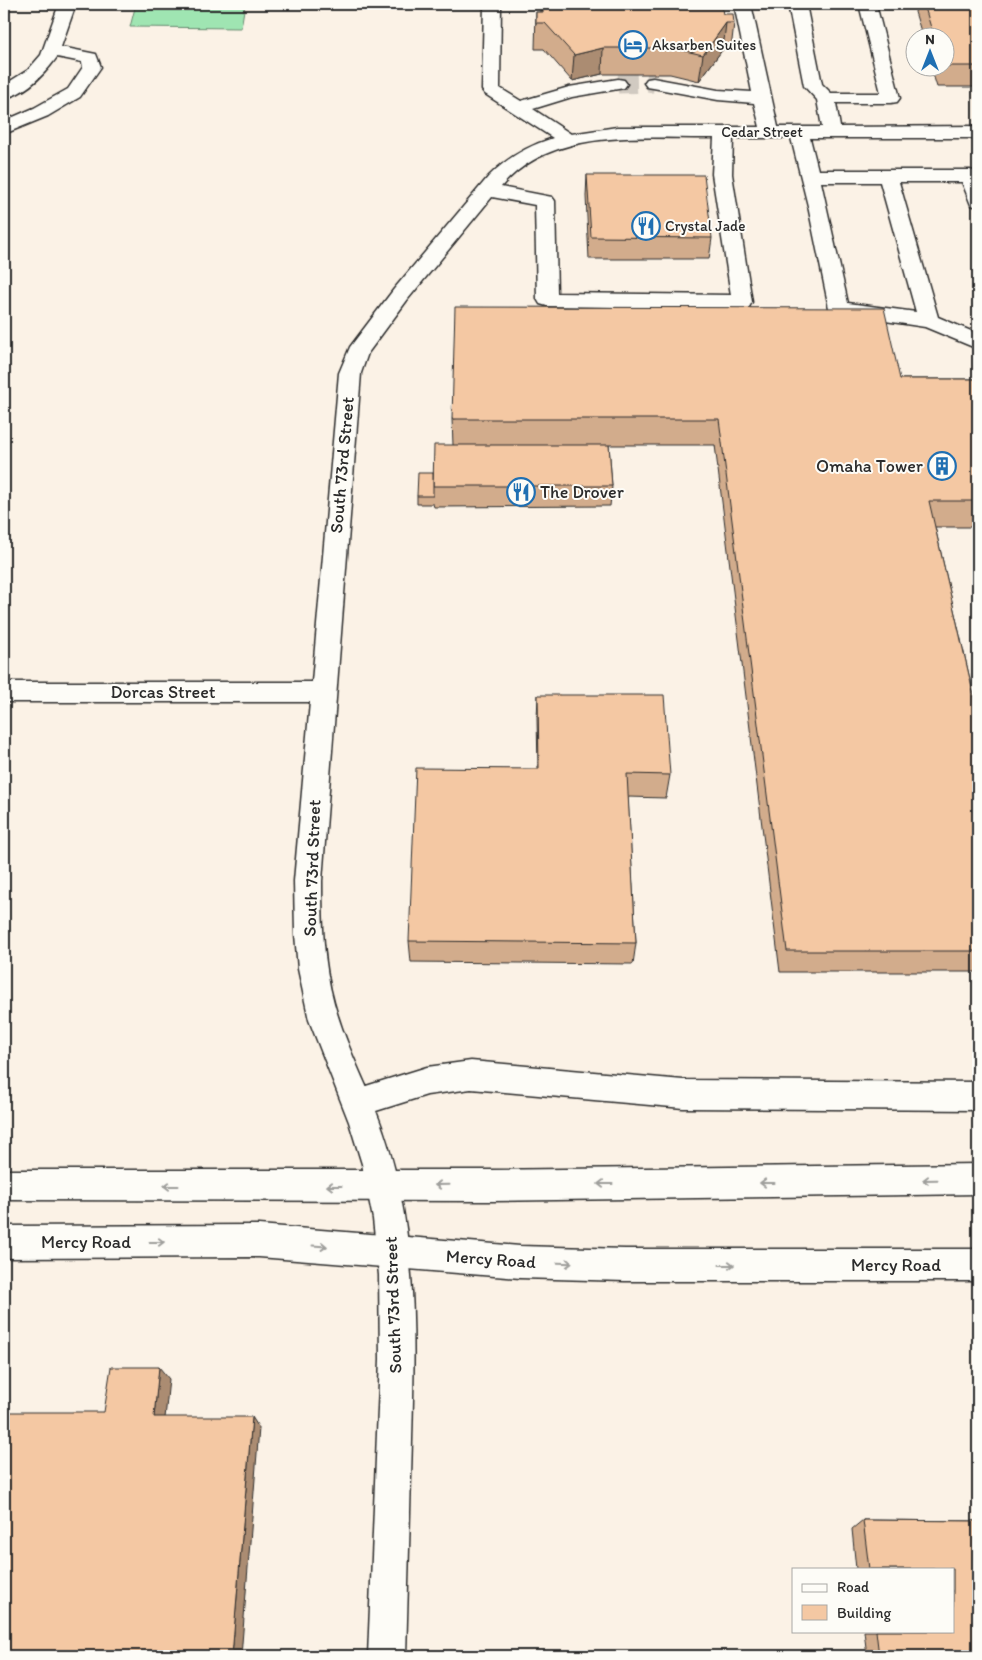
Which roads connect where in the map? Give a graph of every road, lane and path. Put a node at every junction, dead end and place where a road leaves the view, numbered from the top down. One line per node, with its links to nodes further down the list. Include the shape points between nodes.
1 (67, 4): 6 (street)
2 (492, 4): 12 (street, via 491,90)
3 (742, 4): 10 (street)
4 (797, 4): 11 (street, via 813,86)
5 (868, 4): 11 (street, via 891,98)
6 (51, 51): 9 (street, via 34,74); 13 (street, via 90,58 92,67 74,92 41,112)
7 (653, 83): 10 (street, via 718,95)
8 (618, 84): 12 (street, via 569,92)
9 (4, 92)
10 (762, 98): 15 (street)
11 (826, 98): 17 (street)
12 (519, 108): 19 (street)
13 (4, 128)
14 (724, 132): 15 (street, Cedar Street); 19 (street, Cedar Street, via 617,133); 22 (street, via 722,174 742,302 547,299 545,202)
15 (770, 132): 16 (street, Cedar Street)
16 (799, 132): 17 (street, Cedar Street); 20 (street)
17 (832, 132): 18 (street, Cedar Street)
18 (978, 132)
19 (557, 143): 22 (street, South 73rd Street, via 513,163)
20 (810, 176): 21 (street); 24 (street, via 839,308)
21 (888, 176): 23 (street, via 970,176); 24 (street)
22 (488, 190): 27 (street, South 73rd Street, via 401,294 358,352 350,373)
23 (978, 200)
24 (928, 321): 25 (street)
25 (978, 342)
26 (4, 692): 27 (street, Dorcas Street)
27 (322, 692): 29 (street, South 73rd Street, via 308,881 308,940 324,1020)
28 (978, 1096): 29 (street, via 683,1094 471,1075 427,1081)
29 (357, 1103): 32 (street, South 73rd Street)
30 (978, 1179): 32 (street, one-way to 32)
31 (4, 1185): 32 (street, one-way to 31)
32 (383, 1186): 34 (street, South 73rd Street)
33 (4, 1242): 34 (street, Mercy Road, one-way to 34, via 259,1242)
34 (394, 1251): 35 (street, Mercy Road, one-way to 35, via 520,1262 625,1265); 36 (street, South 73rd Street, via 398,1350)
35 (978, 1265)
36 (387, 1656)

